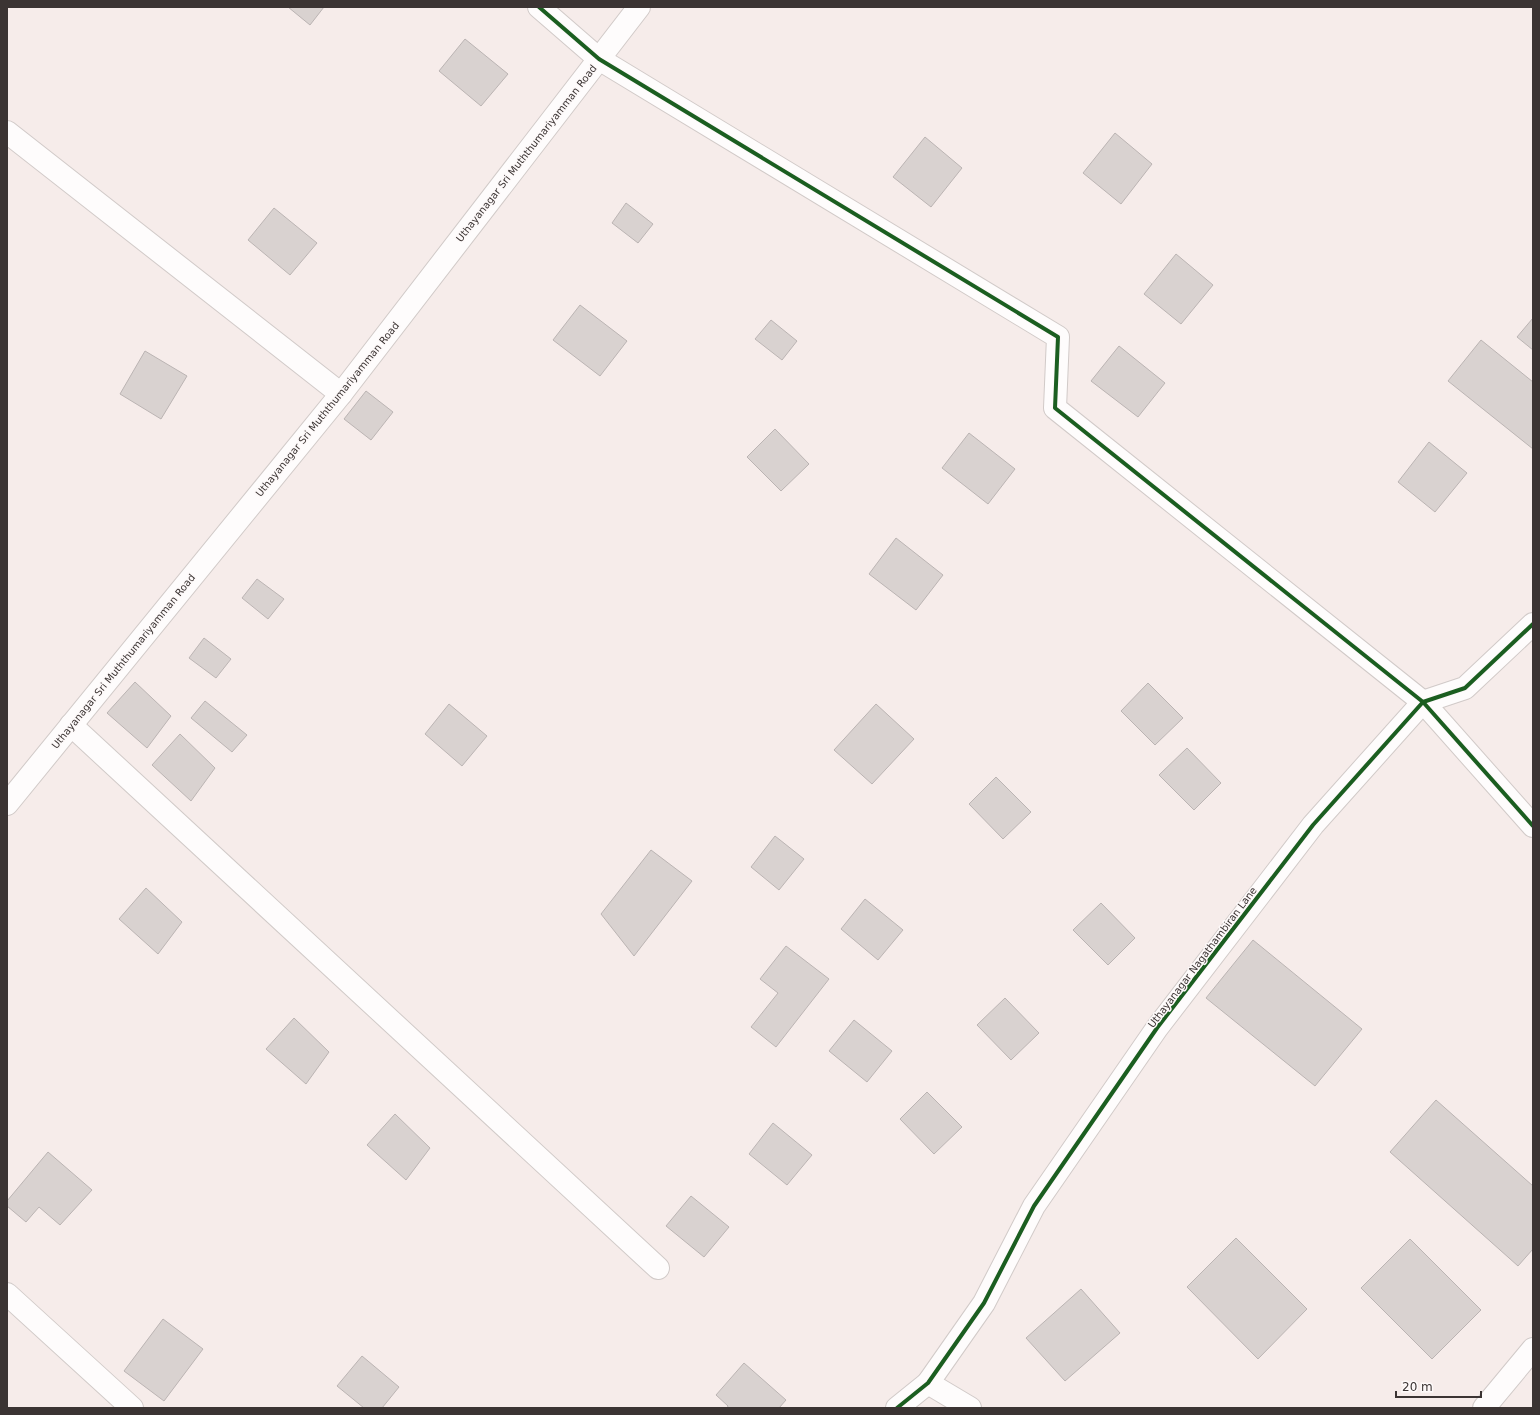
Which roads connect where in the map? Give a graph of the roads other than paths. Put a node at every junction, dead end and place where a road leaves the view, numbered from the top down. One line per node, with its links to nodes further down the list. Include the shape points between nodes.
1 (539, 7): 3 (street)
2 (639, 7): 3 (street, Uthayanagar Sri Muththumariyamman Road)
3 (599, 59): 5 (street, Uthayanagar Sri Muththumariyamman Road); 7 (street, via 1058,337 1055,408)
4 (7, 132): 5 (street)
5 (341, 394): 8 (street, Uthayanagar Sri Muththumariyamman Road)
6 (1533, 624): 7 (street, Uthayanagar Nagathambiran Lane, via 1465,688)
7 (1423, 702): 10 (street); 14 (street, Uthayanagar Nagathambiran Lane, via 1313,825 1157,1028 1034,1206 984,1302)
8 (72, 724): 9 (street, Uthayanagar Sri Muththumariyamman Road); 11 (street)
9 (7, 804)
10 (1533, 826)
11 (658, 1268)
12 (7, 1294): 15 (street)
13 (1533, 1349): 18 (street)
14 (928, 1383): 16 (street, Uthayanagar Nagathambiran Lane); 17 (street)
15 (132, 1408)
16 (897, 1408)
17 (970, 1408)
18 (1484, 1408)

